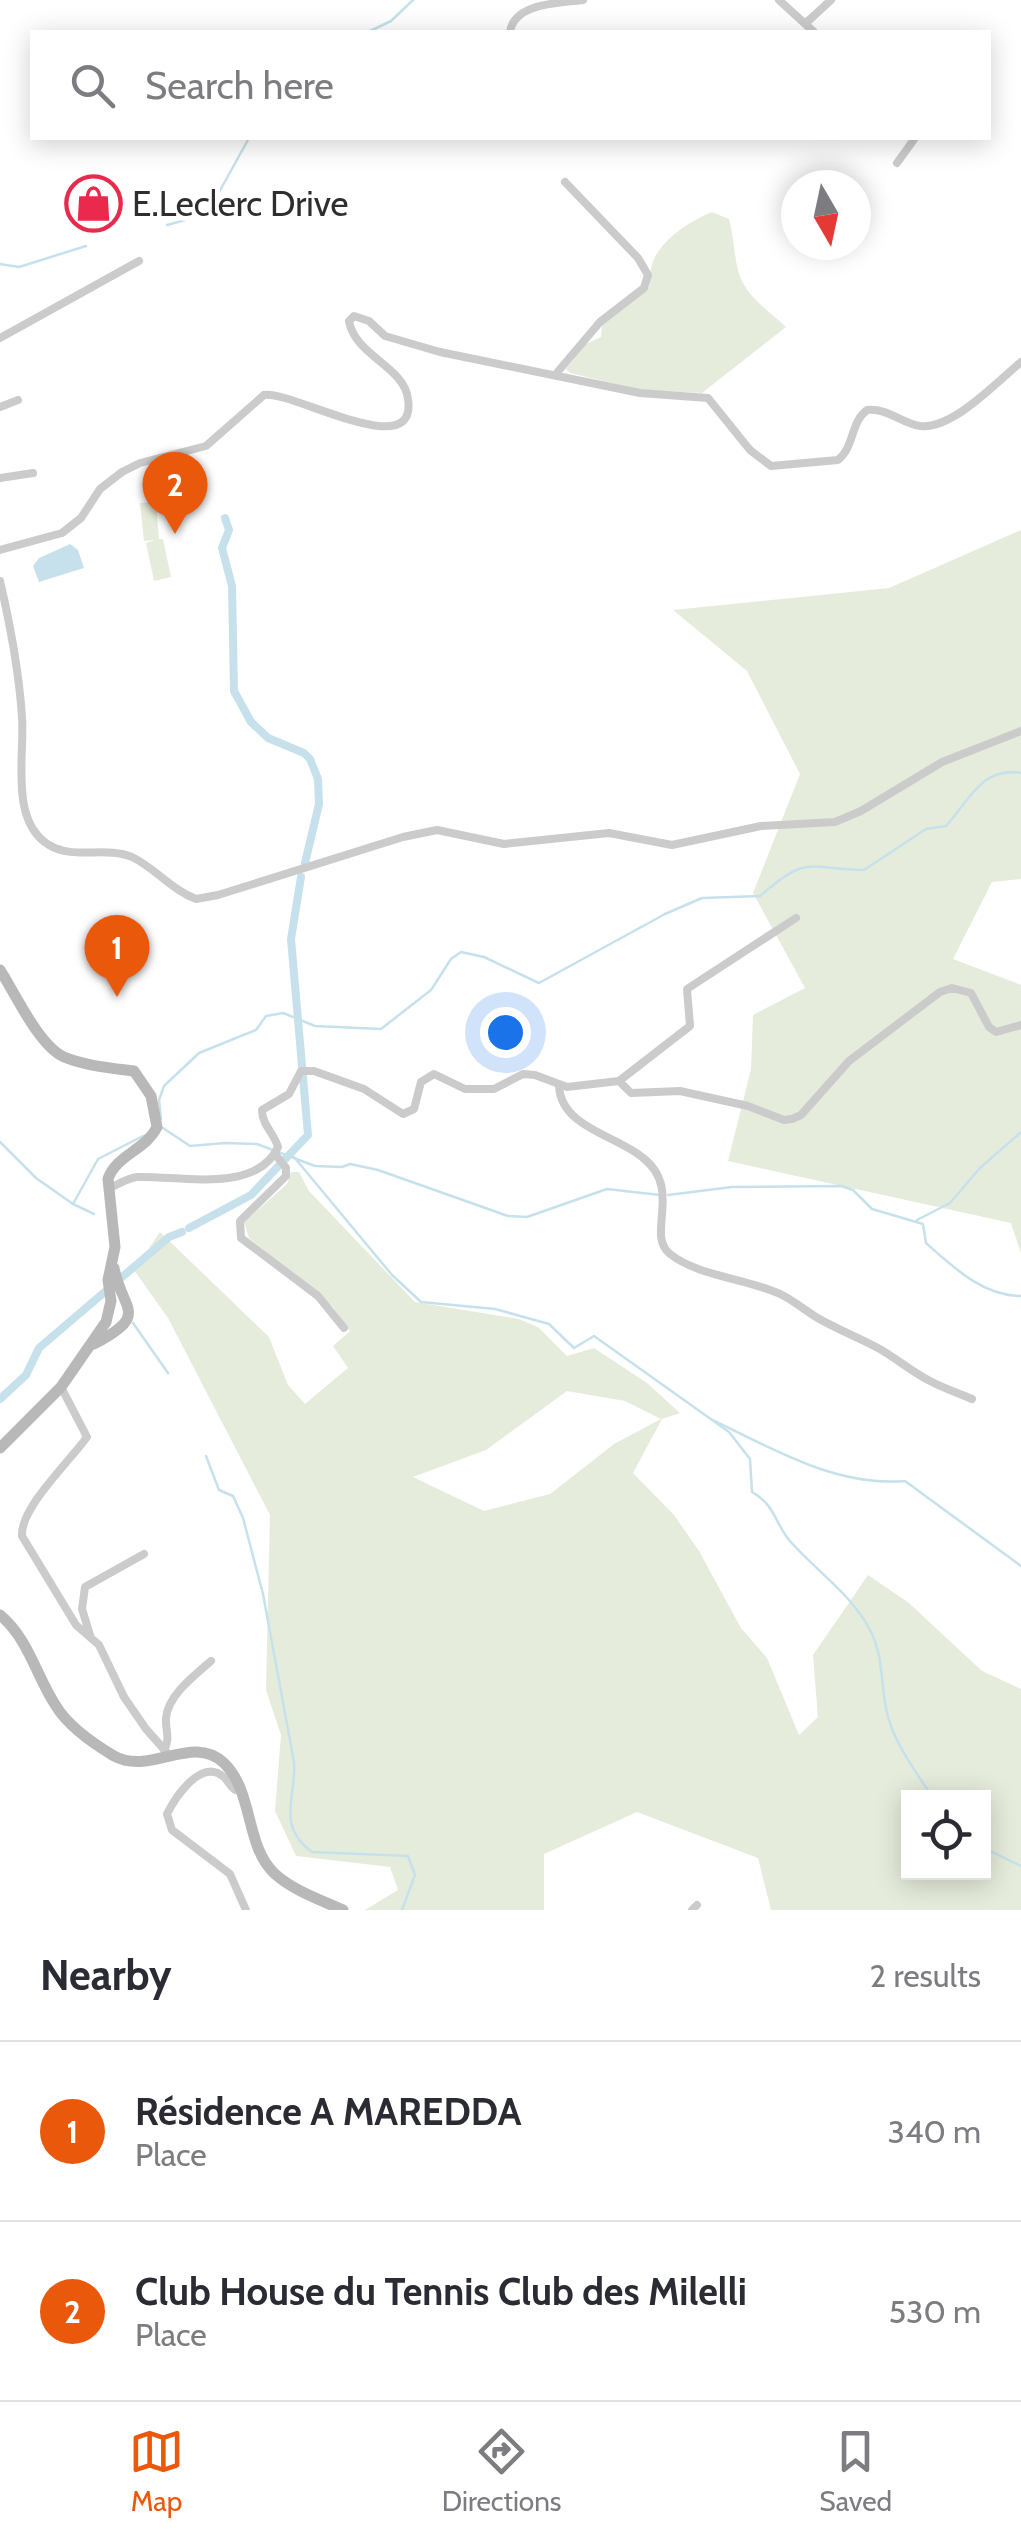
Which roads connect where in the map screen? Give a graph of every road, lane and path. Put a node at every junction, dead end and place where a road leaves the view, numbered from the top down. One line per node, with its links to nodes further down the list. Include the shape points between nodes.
1 (583, 0): 5 (street, via 534,8 516,18)
2 (779, 0): 4 (street)
3 (831, 0): 4 (street)
4 (806, 23): 6 (street)
5 (511, 30)
6 (812, 30)
7 (914, 140): 8 (street)
8 (897, 163)
9 (565, 182): 13 (street, via 648,274 644,288 600,322)
10 (139, 261): 11 (street)
11 (0, 338)
12 (1021, 362): 13 (street, via 940,424 918,426 867,410 838,460 772,466 750,450 708,398 640,393)
13 (555, 375): 18 (street, via 404,344 354,316 348,321 360,344 404,384 408,413 400,424 376,428 290,397 264,395 206,446 122,472 62,533)
14 (18, 400): 15 (street)
15 (0, 407)
16 (33, 473): 17 (street)
17 (0, 478)
18 (0, 550)
19 (0, 581): 20 (street, via 23,721 19,775 35,832 57,849 132,858 203,899 437,830 504,844 609,833 672,846 762,826 835,822 942,762)
20 (1021, 731)
21 (796, 918): 24 (street, via 687,989 690,1026)
22 (0, 970): 27 (street, via 60,1056 134,1071 151,1096 154,1135 112,1170)
23 (1021, 1025): 24 (street, via 996,1032 970,994 940,992 848,1062 792,1119 680,1091 631,1093)
24 (620, 1081): 25 (street)
25 (560, 1086): 26 (street, via 524,1074 494,1088 465,1089 434,1074 421,1082 414,1109 403,1114 364,1090 301,1071 284,1100 262,1110); 34 (street, via 577,1121 644,1158 659,1175 662,1243 671,1255 786,1297)
26 (276, 1150): 27 (street, via 237,1177 137,1177); 31 (street, via 286,1176 240,1221 241,1238 318,1296)
27 (108, 1190): 28 (street)
28 (112, 1259): 29 (street); 30 (street)
29 (112, 1301): 30 (street); 32 (street)
30 (128, 1302): 32 (street, via 125,1323)
31 (344, 1328)
32 (94, 1344): 33 (street)
33 (61, 1387): 35 (street); 38 (street, via 86,1437 29,1512 22,1536 76,1625)
34 (972, 1399)
35 (0, 1448)
36 (144, 1554): 38 (street, via 85,1587 82,1609)
37 (0, 1615): 40 (street, via 72,1725 128,1761 140,1764)
38 (90, 1635): 40 (street, via 124,1697)
39 (211, 1661): 40 (street, via 173,1701 166,1718)
40 (167, 1753): 41 (street, via 218,1758)
41 (239, 1787): 42 (street, via 234,1790 215,1773 196,1776 167,1814 172,1830 230,1874); 43 (street, via 273,1872)
42 (246, 1910)
43 (343, 1910)

